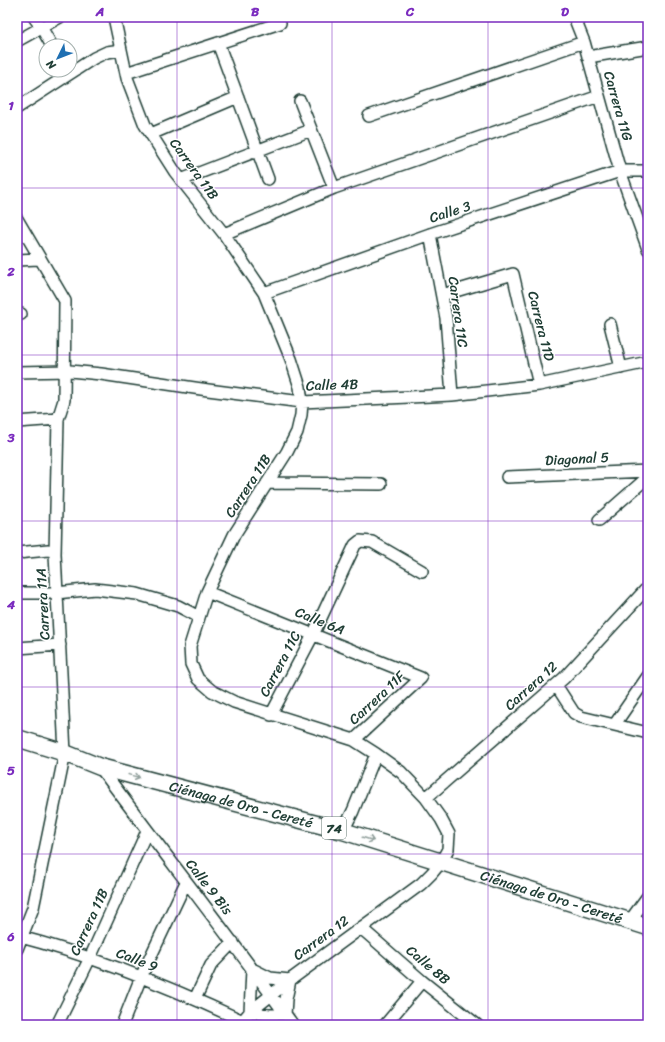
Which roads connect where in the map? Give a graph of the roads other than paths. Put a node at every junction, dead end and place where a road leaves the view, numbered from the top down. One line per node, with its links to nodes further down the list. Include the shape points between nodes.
1 (34, 17): 6 (street)
2 (60, 17): 6 (street)
3 (114, 17): 12 (street, Carrera 11B)
4 (574, 17): 9 (street, Carrera 11G)
5 (280, 23): 10 (street)
6 (41, 27): 7 (street); 8 (street)
7 (47, 38)
8 (17, 41)
9 (584, 42): 13 (street, Carrera 11G); 21 (street)
10 (218, 43): 15 (street); 18 (street)
11 (648, 47): 13 (street)
12 (121, 50): 14 (street, via 107,52); 15 (street, Carrera 11B)
13 (588, 57): 17 (street, Carrera 11G)
14 (78, 66)
15 (126, 73): 23 (street, Carrera 11B, via 145,125)
16 (58, 78): 20 (street)
17 (599, 96): 25 (street, Carrera 11G); 29 (street)
18 (238, 97): 23 (street); 24 (street)
19 (300, 101): 22 (street)
20 (17, 108)
21 (369, 116)
22 (311, 130): 24 (street); 29 (street)
23 (151, 134): 28 (street, Carrera 11B)
24 (258, 151): 27 (street); 28 (street)
25 (620, 171): 26 (street, Calle 3); 32 (street, Calle 3); 33 (street, Carrera 11G)
26 (648, 171)
27 (268, 179)
28 (181, 180): 31 (street, Carrera 11B)
29 (334, 188): 31 (street)
30 (17, 220): 34 (street, Carrera 11A)
31 (224, 234): 36 (street, Carrera 11B)
32 (430, 234): 36 (street, Calle 3); 37 (street, Carrera 11C)
33 (648, 249)
34 (39, 259): 35 (street); 41 (street, Carrera 11A, via 65,301)
35 (17, 260)
36 (264, 293): 45 (street, Carrera 11B, via 291,358)
37 (442, 295): 43 (street, Carrera 11D, via 513,274); 44 (street, Carrera 11C)
38 (610, 324): 40 (street)
39 (648, 362): 40 (street, Calle 4B)
40 (621, 368): 43 (street, Calle 4B)
41 (64, 371): 42 (street, Calle 4B); 45 (street, Calle 4B); 46 (street, Carrera 11A, via 64,400)
42 (17, 372)
43 (539, 385): 44 (street, Calle 4B)
44 (452, 395): 45 (street, Calle 4B)
45 (302, 402): 51 (street, Carrera 11B, via 297,432)
46 (58, 419): 47 (street); 55 (street, Carrera 11A)
47 (17, 422)
48 (648, 471): 49 (street, Diagonal 5)
49 (507, 477)
50 (648, 477): 53 (street)
51 (267, 483): 52 (street); 58 (street, Carrera 11B, via 234,535)
52 (381, 484)
53 (599, 520)
54 (17, 553): 55 (street, via 48,550)
55 (55, 554): 60 (street, Carrera 11A)
56 (422, 571): 62 (street, Carrera 11C, via 372,542 360,541 355,545)
57 (648, 587): 67 (street, Carrera 12)
58 (207, 592): 61 (street, Carrera 11B); 62 (street, Calle 6A)
59 (17, 593): 60 (street)
60 (56, 593): 61 (street, via 95,590 137,594 178,606); 63 (street, Carrera 11A)
61 (199, 617): 68 (street, Carrera 11B, via 190,646 191,664 198,679 212,691 234,702)
62 (312, 635): 66 (street, Calle 6A); 68 (street, Carrera 11C)
63 (60, 645): 64 (street); 73 (street, Carrera 11A)
64 (17, 648)
65 (648, 676): 69 (street)
66 (421, 678): 72 (street, Carrera 11F)
67 (556, 685): 69 (street, via 574,713 580,717); 76 (street, Carrera 12)
68 (271, 715): 72 (street, Carrera 11B)
69 (615, 724): 70 (street)
70 (648, 733)
71 (17, 738): 73 (highway, Ciénaga de Oro - Cereté / 74)
72 (354, 740): 74 (street, Carrera 11B)
73 (64, 753): 75 (highway, Ciénaga de Oro - Cereté / 74); 85 (street, Carrera 11A, via 33,908)
74 (376, 754): 76 (street, Carrera 11B, via 401,772); 78 (street)
75 (100, 767): 77 (street, Calle 9 Bis); 78 (highway, Ciénaga de Oro - Cereté / 74, one-way to 78)
76 (426, 798): 79 (street, Carrera 11B, via 449,834 448,848)
77 (147, 831): 80 (street, Calle 9 Bis); 88 (street, Carrera 11B)
78 (343, 831): 79 (highway, Ciénaga de Oro - Cereté / 74, one-way to 79)
79 (441, 862): 82 (highway, Ciénaga de Oro - Cereté / 74); 84 (street, Carrera 12, via 421,884)
80 (186, 882): 86 (street, Calle 9 Bis); 90 (street)
81 (648, 896): 82 (street)
82 (629, 922): 83 (highway, Ciénaga de Oro - Cereté / 74)
83 (648, 927)
84 (361, 928): 91 (street, Carrera 12); 92 (street, Calle 8B)
85 (19, 936): 87 (street, Carrera 11A); 88 (street, Calle 9)
86 (233, 942): 89 (street, Calle 9 Bis); 94 (street, via 212,965)
87 (17, 949)
88 (90, 958): 90 (street, Calle 9); 99 (street, Carrera 11B)
89 (252, 969): 91 (street, via 270,978); 93 (street, Calle 9 Bis); 95 (street)
90 (141, 977): 94 (street, Calle 9); 100 (street)
91 (290, 980): 93 (street, Carrera 12); 97 (street)
92 (422, 981): 103 (street); 104 (street, Calle 8B)
93 (271, 995): 95 (street, Carrera 12); 97 (street, Calle 9 Bis)
94 (195, 999): 98 (street, Calle 9)
95 (250, 1012): 96 (street); 98 (street, Carrera 12)
96 (269, 1015): 97 (street); 101 (street)
97 (285, 1015): 102 (street, Calle 9 Bis)
98 (241, 1023)
99 (57, 1025)
100 (122, 1025)
101 (274, 1025)
102 (293, 1025)
103 (385, 1025)
104 (477, 1025)

